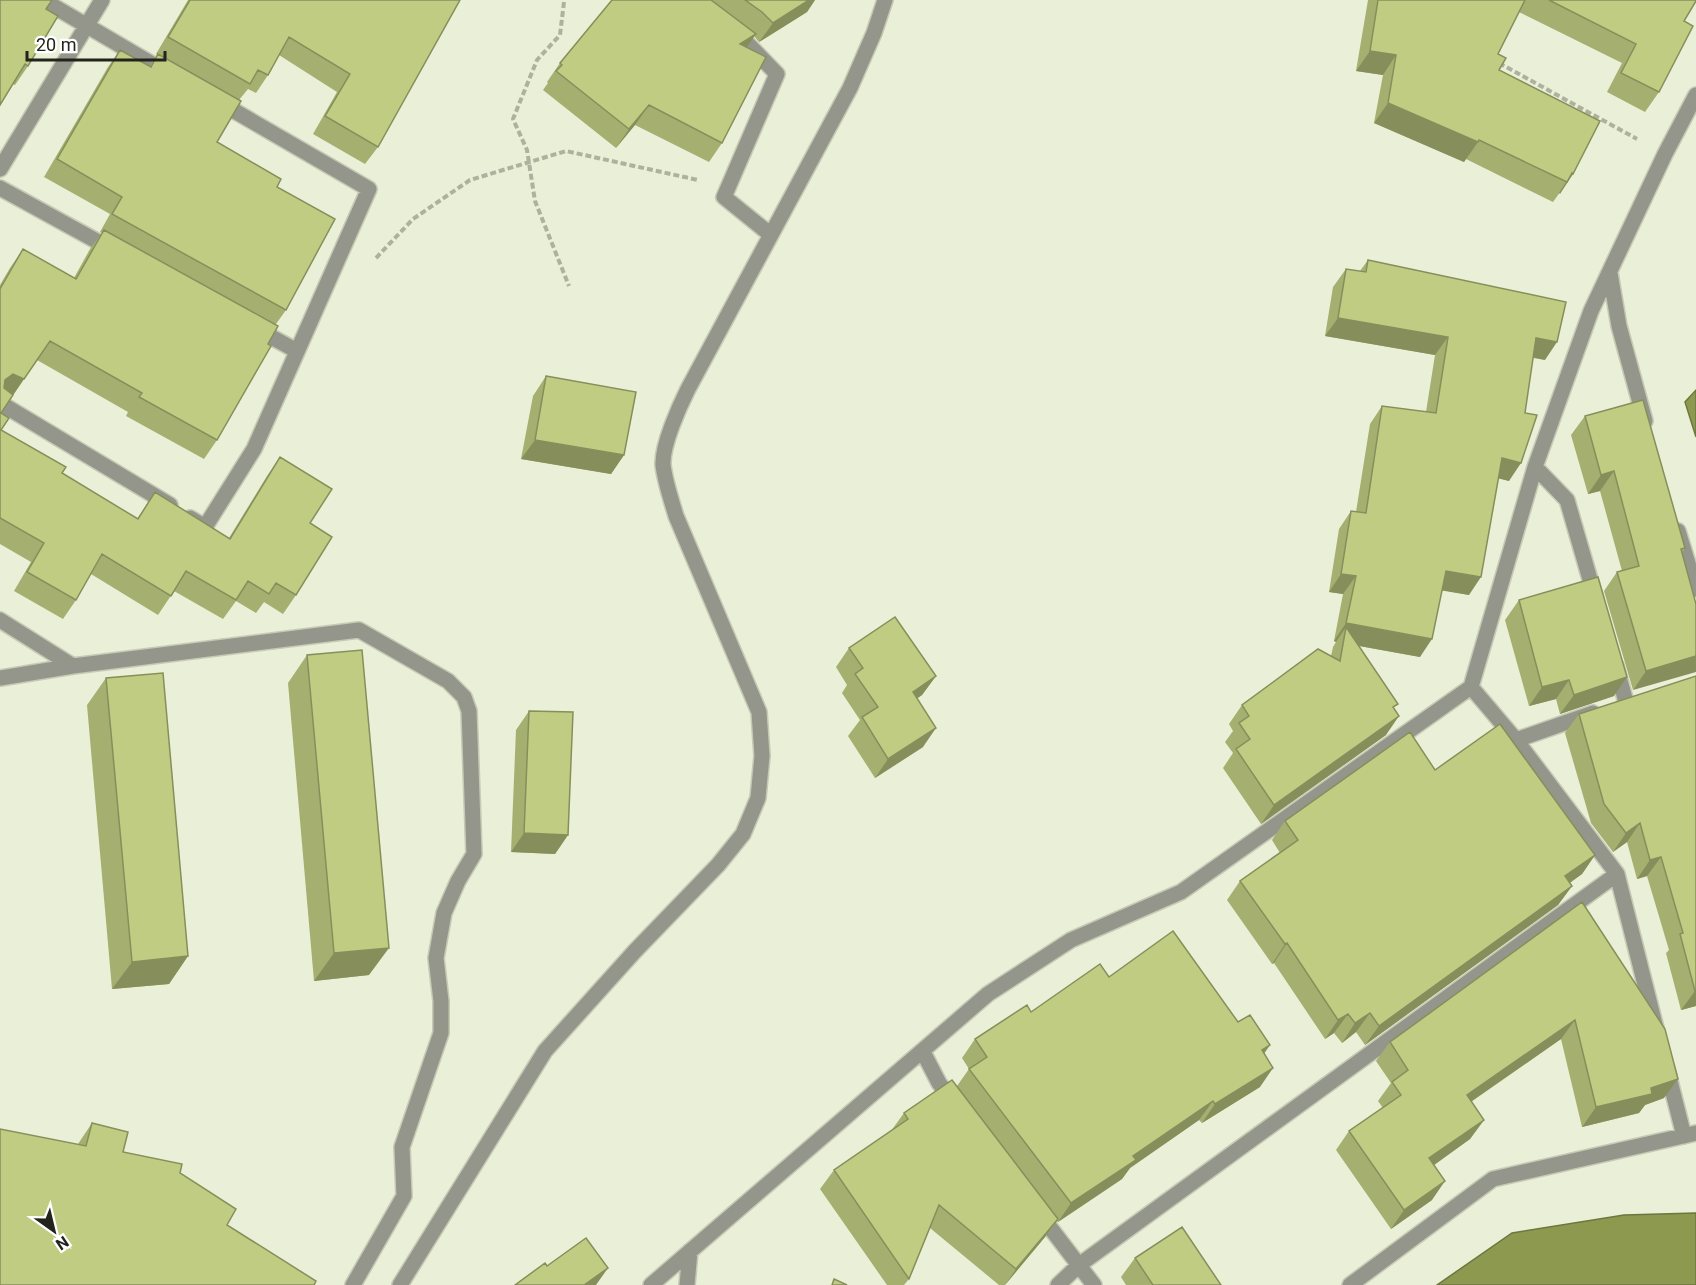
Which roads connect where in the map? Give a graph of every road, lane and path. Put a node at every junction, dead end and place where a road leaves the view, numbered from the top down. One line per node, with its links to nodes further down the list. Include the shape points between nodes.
1 (43, 0): 5 (street)
2 (102, 0): 5 (street)
3 (885, 0): 16 (street, via 850,88)
4 (564, 2): 12 (path, via 560,35 537,60 513,119)
5 (87, 26): 8 (street); 13 (street)
6 (725, 26): 14 (street, via 777,74)
7 (1494, 61): 11 (path)
8 (177, 78)
9 (1696, 95): 11 (street)
10 (208, 96): 18 (street, via 369,189)
11 (1665, 154): 19 (street)
12 (529, 162): 14 (path, via 566,151); 18 (path, via 470,180 413,219 375,258); 20 (path, via 535,201)
13 (0, 169)
14 (728, 187): 16 (street, via 724,197)
15 (0, 188): 17 (street)
16 (771, 235): 43 (street, via 688,389 673,421 663,462 676,516 759,712 762,756 758,798 743,834 718,865 545,1051)
17 (123, 255)
18 (336, 260): 22 (street)
19 (1610, 273): 24 (street, via 1618,326); 25 (street, via 1591,310)
20 (569, 286)
21 (246, 323): 22 (street)
22 (297, 351): 23 (street, via 254,449 205,527)
23 (0, 403)
24 (1650, 438)
25 (1535, 467): 28 (street, via 1567,500); 33 (street)
26 (1672, 514): 27 (street)
27 (1696, 589)
28 (1600, 612)
29 (0, 620): 31 (street)
30 (1613, 657): 34 (street, via 1620,704)
31 (74, 666): 32 (street); 42 (street, via 359,630 448,681 464,697 469,711 474,854 444,913 436,958 441,1033 402,1147 404,1196)
32 (0, 678)
33 (1471, 687): 34 (street); 36 (street, via 1180,892 1071,940 988,994)
34 (1516, 740): 35 (street)
35 (1617, 874): 38 (street, via 1662,1050); 41 (street)
36 (923, 1052): 37 (street, via 939,1083); 40 (street)
37 (960, 1110)
38 (1690, 1134): 48 (street, via 1493,1179)
39 (1030, 1201): 41 (street)
40 (690, 1251): 44 (street); 45 (street)
41 (1079, 1265): 46 (street); 47 (street)
42 (353, 1285)
43 (400, 1285)
44 (651, 1285)
45 (687, 1285)
46 (1058, 1285)
47 (1094, 1285)
48 (1350, 1285)

